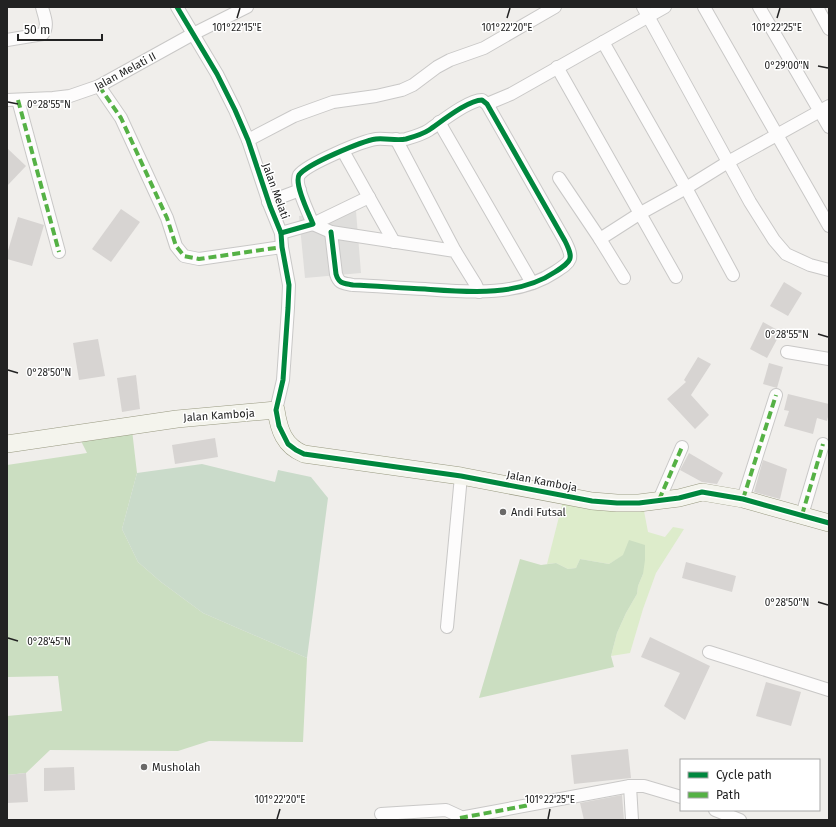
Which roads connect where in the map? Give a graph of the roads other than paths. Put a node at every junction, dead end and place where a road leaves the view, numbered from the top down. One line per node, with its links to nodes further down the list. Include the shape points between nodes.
1 (42, 7): 12 (street, via 46,24 43,34)
2 (177, 7): 11 (street, Jalan Melati)
3 (247, 7): 11 (street, Jalan Melati II)
4 (555, 7): 23 (street, via 484,48 437,67 402,90 332,102 294,116)
5 (666, 7): 9 (street)
6 (704, 7): 21 (street)
7 (759, 7): 18 (street)
8 (817, 7): 10 (street)
9 (645, 12): 13 (street); 25 (street)
10 (829, 29)
11 (193, 34): 15 (street, Jalan Melati II); 23 (street, Jalan Melati, via 217,74)
12 (7, 40)
13 (603, 42): 14 (street); 27 (street)
14 (557, 67): 17 (street, via 511,94); 31 (street)
15 (99, 86): 16 (street, Jalan Melati II, via 70,96); 38 (street, via 121,118 167,218 176,246 184,256 199,259)
16 (13, 100): 40 (street)
17 (487, 104): 19 (street, via 482,100 474,101); 45 (street, via 571,253 568,263 551,275)
18 (825, 108): 20 (street); 21 (street)
19 (439, 122): 22 (street, via 428,130 405,139); 45 (street)
20 (829, 127)
21 (776, 135): 25 (street); 33 (street)
22 (396, 139): 24 (street, via 375,139); 39 (street)
23 (248, 140): 30 (street, Jalan Melati)
24 (343, 151): 28 (street, via 304,170 298,178); 29 (street)
25 (728, 162): 27 (street); 41 (street, via 774,240 786,254)
26 (558, 178): 36 (street)
27 (686, 188): 31 (street); 42 (street)
28 (300, 190): 30 (street); 32 (street)
29 (369, 197): 32 (street); 37 (street)
30 (268, 202): 35 (street, Jalan Melati)
31 (639, 214): 36 (street); 43 (street)
32 (313, 224): 34 (street); 35 (street)
33 (829, 226)
34 (331, 232): 37 (street); 46 (street, via 336,274 342,283)
35 (281, 233): 38 (street, Jalan Melati)
36 (600, 239): 44 (street)
37 (394, 242): 39 (street)
38 (282, 247): 50 (street, Jalan Melati, via 289,285 283,380)
39 (455, 251): 46 (street)
40 (59, 252)
41 (829, 270)
42 (733, 275)
43 (676, 277)
44 (624, 278)
45 (532, 283): 46 (street)
46 (479, 292)
47 (787, 352): 48 (street)
48 (829, 360)
49 (776, 395): 55 (street)
50 (276, 410): 51 (street, Jalan Kamboja, via 177,419); 54 (street, Jalan Kamboja, via 279,426 288,444 304,454)
51 (7, 444)
52 (823, 444): 57 (street)
53 (682, 447): 56 (street)
54 (461, 476): 56 (street, Jalan Kamboja, via 592,501 617,503); 59 (street)
55 (743, 499): 56 (street, Jalan Kamboja, via 702,492); 57 (street, Jalan Kamboja)
56 (659, 500)
57 (802, 515): 58 (street, Jalan Kamboja)
58 (829, 523)
59 (447, 626)
60 (709, 652): 61 (street)
61 (829, 690)
62 (630, 786): 63 (street, via 644,786); 66 (street); 67 (street)
63 (680, 797)
64 (718, 811): 68 (street)
65 (381, 814): 66 (street, via 446,810 454,812)
66 (461, 819)
67 (632, 820)
68 (740, 820)

